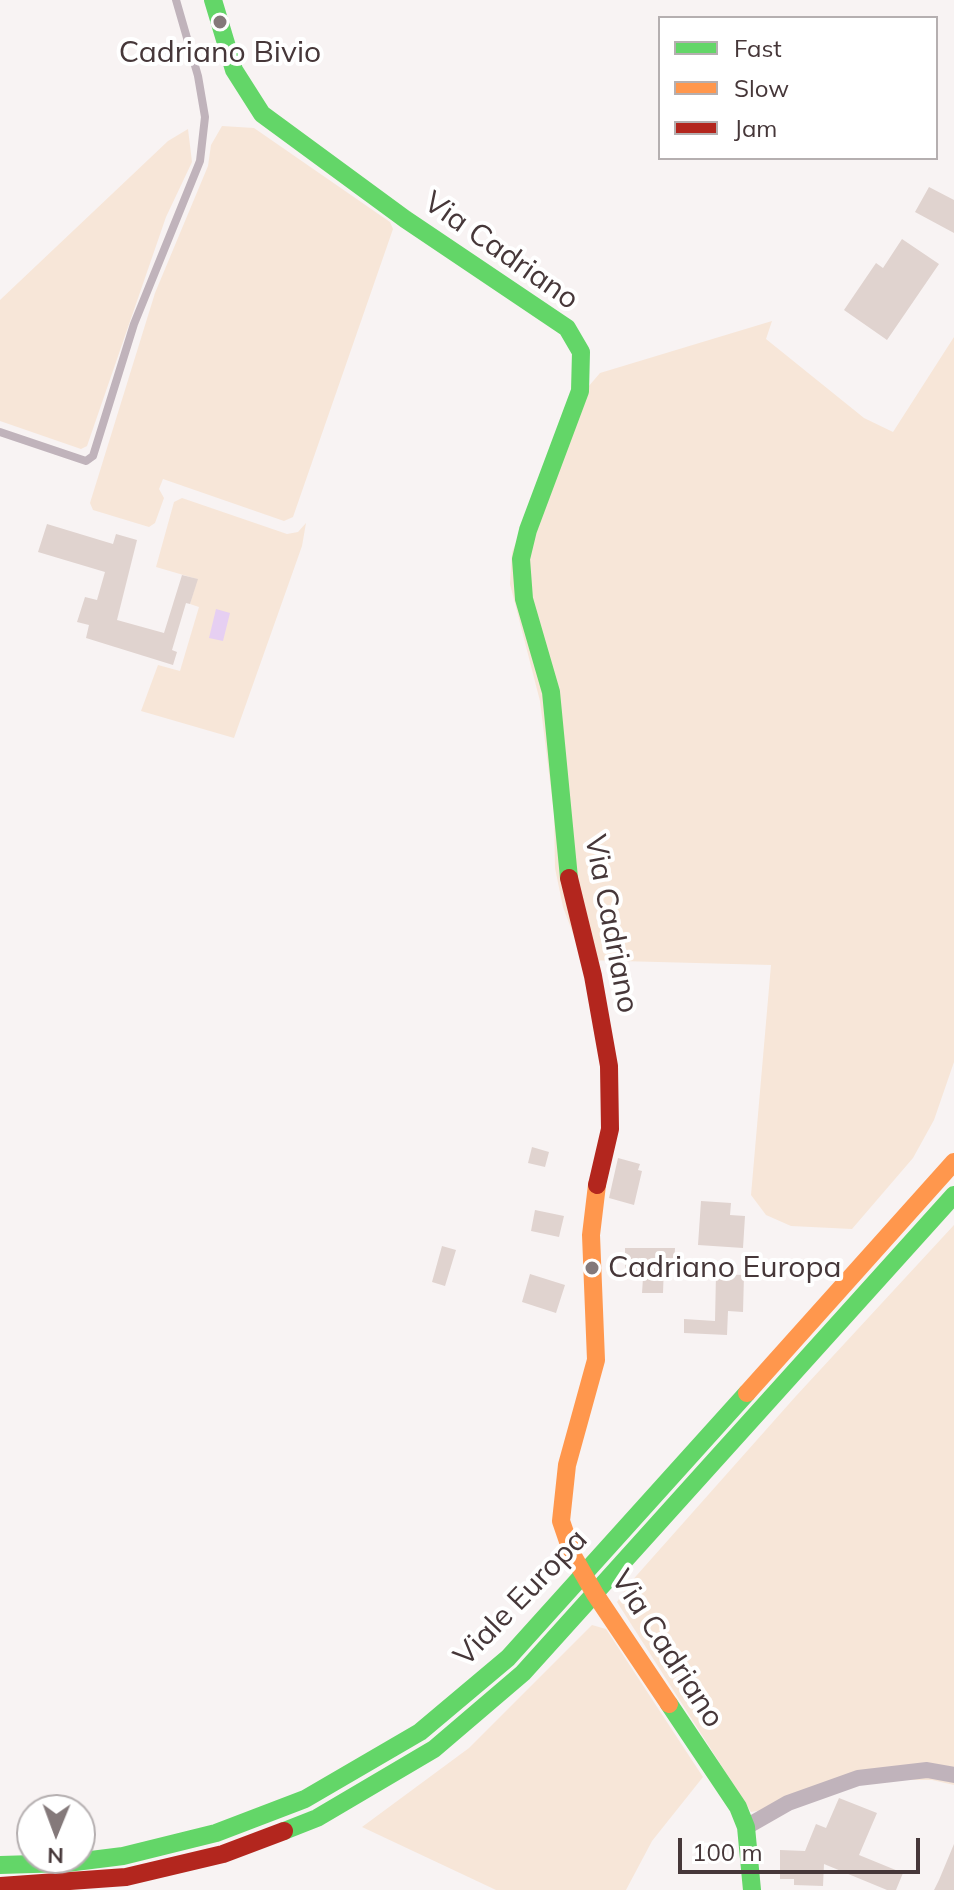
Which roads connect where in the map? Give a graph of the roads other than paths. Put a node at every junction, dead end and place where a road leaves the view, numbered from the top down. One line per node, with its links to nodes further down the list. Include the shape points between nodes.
1 (176, 0): 3 (lane, via 205,117 200,161 134,324 93,456 86,461)
2 (213, 0): 6 (main road, Via Cadriano, via 234,70 262,114 567,328 581,352 580,391 521,559 524,599 551,692 565,863 609,1066 610,1129 591,1235 596,1360 561,1504 565,1539)
3 (0, 432)
4 (954, 1162): 6 (main road, Viale Europa)
5 (954, 1195): 7 (main road, Viale Europa)
6 (585, 1575): 7 (main road, Via Cadriano); 10 (main road, Viale Europa, via 461,1700 381,1758 305,1799 172,1845 67,1863)
7 (595, 1594): 9 (main road, Via Cadriano, via 738,1807); 11 (main road, Viale Europa, via 523,1673 468,1722 395,1775 317,1818 180,1866 70,1884)
8 (954, 1775): 9 (street, via 927,1770 858,1778 788,1803)
9 (746, 1827): 12 (main road, Via Cadriano)
10 (0, 1865)
11 (0, 1886)
12 (752, 1890)

